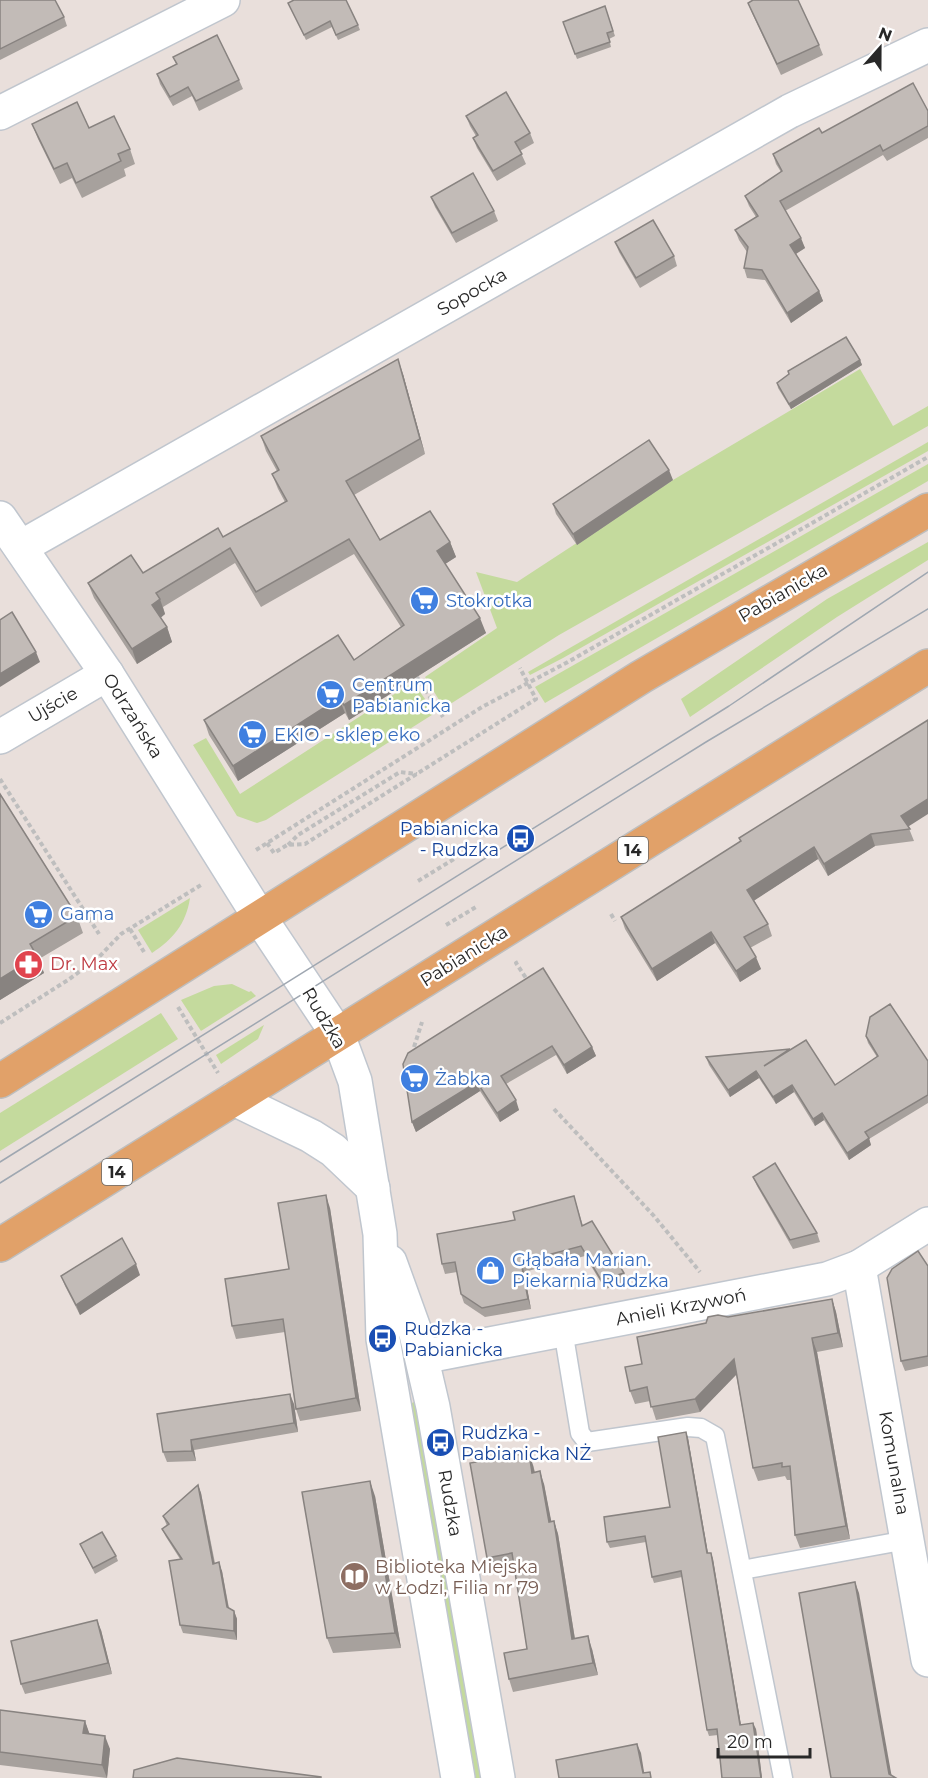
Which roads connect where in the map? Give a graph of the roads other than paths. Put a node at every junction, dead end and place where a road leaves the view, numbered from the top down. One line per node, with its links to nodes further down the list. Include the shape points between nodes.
1 (222, 0): 3 (street)
2 (928, 45): 6 (street, Sopocka, via 790,111)
3 (0, 113)
4 (928, 510): 10 (main road, Pabianicka, via 641,677)
5 (0, 518): 6 (street, Odrzańska)
6 (21, 547): 8 (street, Odrzańska)
7 (928, 666): 11 (main road, Pabianicka / 14)
8 (107, 674): 9 (street, Ujście); 10 (street, Odrzańska)
9 (0, 737)
10 (260, 918): 11 (street, Rudzka); 12 (main road, Pabianicka)
11 (338, 1035): 13 (main road, Pabianicka / 14); 14 (street, Rudzka, via 355,1081)
12 (0, 1081)
13 (234, 1099): 14 (street, via 333,1150); 17 (main road, Pabianicka / 14)
14 (373, 1188): 16 (street, Rudzka)
15 (928, 1224): 18 (street, Anieli Krzywoń)
16 (381, 1234): 20 (street, Rudzka); 24 (street, Rudzka, via 383,1339)
17 (0, 1245)
18 (859, 1267): 19 (street, Anieli Krzywoń, via 827,1279); 21 (street, Komunalna)
19 (563, 1330): 20 (street, Anieli Krzywoń); 22 (lane, via 580,1433 586,1442 688,1426 714,1436)
20 (422, 1357): 25 (street, Rudzka)
21 (907, 1540): 22 (lane); 23 (street, Komunalna)
22 (742, 1570): 26 (lane)
23 (928, 1660)
24 (458, 1778)
25 (498, 1778)
26 (783, 1778)

